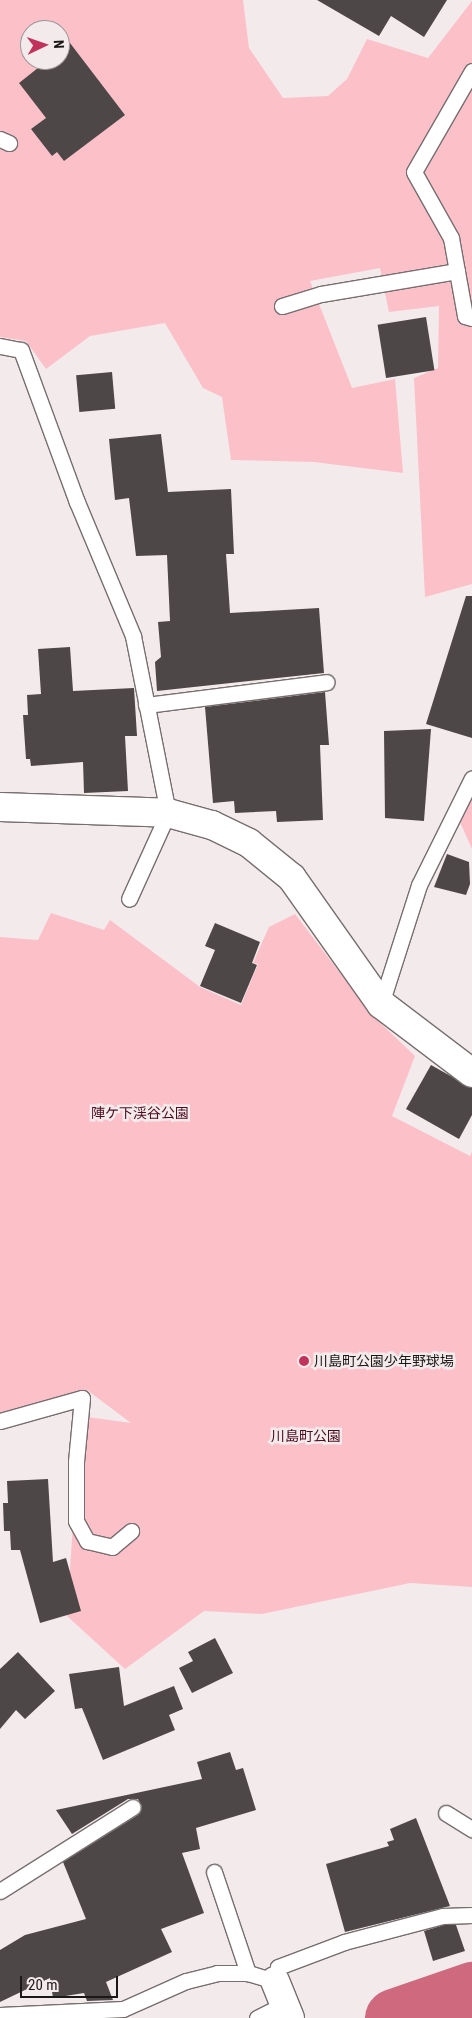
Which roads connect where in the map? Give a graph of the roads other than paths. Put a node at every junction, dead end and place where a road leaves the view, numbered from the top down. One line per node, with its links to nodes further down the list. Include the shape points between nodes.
1 (472, 71): 2 (lane, via 414,172 451,238)
2 (456, 271): 3 (lane, via 321,294); 4 (lane, via 465,316)
3 (282, 306)
4 (472, 318)
5 (0, 346): 7 (lane, via 21,350 77,502 133,636)
6 (327, 682): 7 (lane)
7 (146, 705): 10 (lane)
8 (472, 778): 12 (lane, via 419,885)
9 (0, 807): 10 (street)
10 (168, 812): 11 (lane); 12 (street, via 212,825 248,843 292,878)
11 (129, 899)
12 (381, 1004): 13 (street)
13 (472, 1073)
14 (0, 1421): 15 (lane, via 82,1398 76,1462 76,1521 87,1541 112,1547)
15 (131, 1530)
16 (133, 1807): 20 (lane)
17 (446, 1813): 18 (lane)
18 (472, 1829)
19 (214, 1872): 22 (lane)
20 (0, 1891)
21 (472, 1915): 23 (lane, via 443,1916 344,1942 278,1967)
22 (248, 1973): 23 (lane); 24 (lane, via 217,1973 186,1981 123,2009)
23 (284, 2004): 25 (lane)
24 (0, 2016)
25 (256, 2018)

